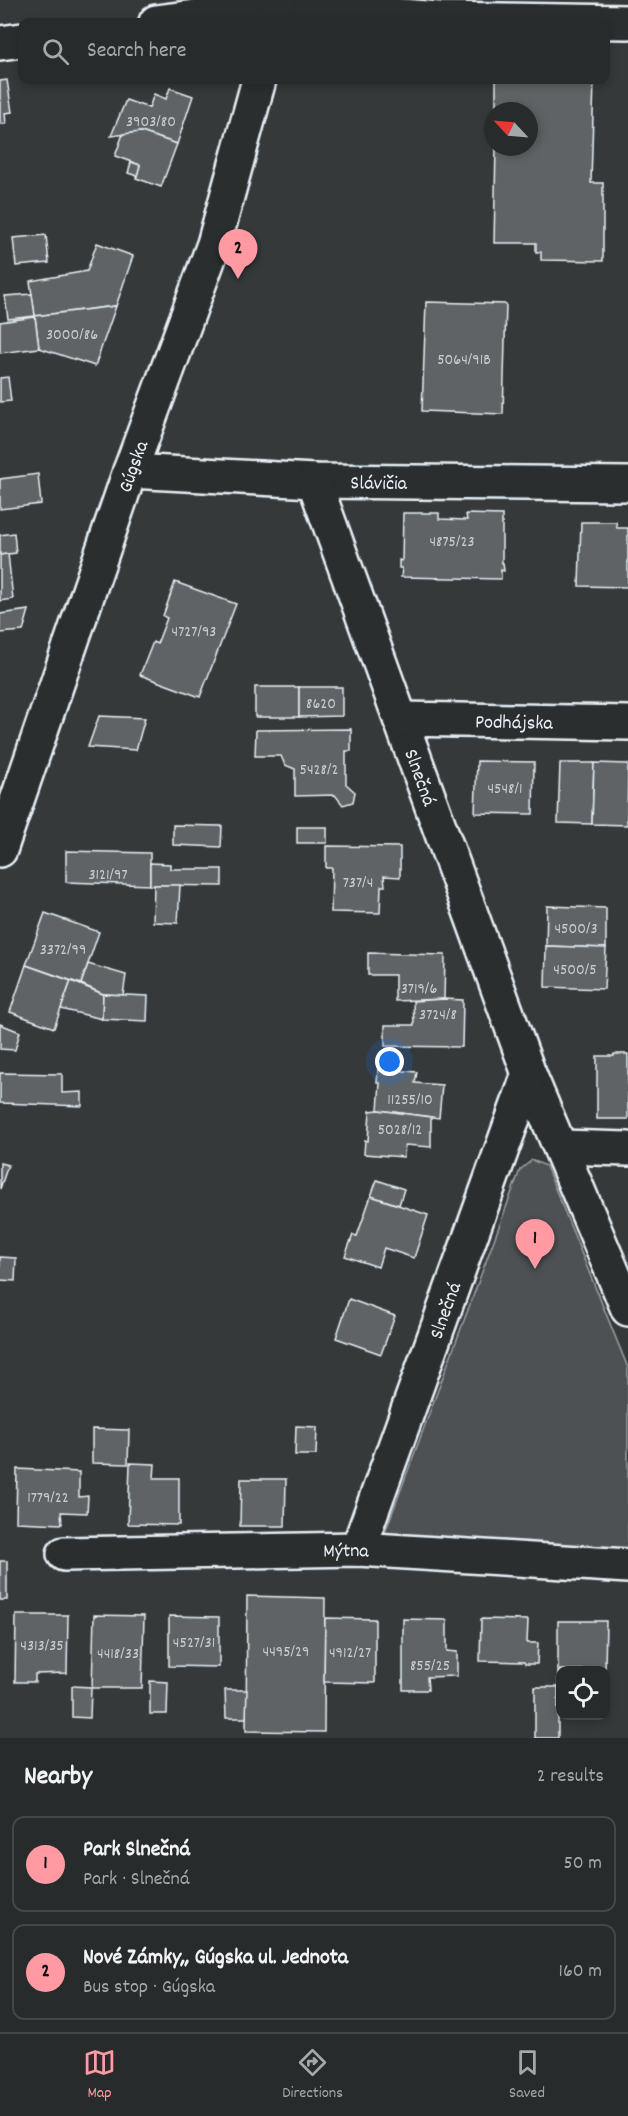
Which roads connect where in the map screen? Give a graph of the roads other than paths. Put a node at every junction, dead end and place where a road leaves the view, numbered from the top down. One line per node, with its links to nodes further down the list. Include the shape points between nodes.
1 (278, 10): 2 (street); 3 (street)
2 (197, 18)
3 (421, 18)
4 (610, 22): 5 (street)
5 (628, 22)
6 (18, 41): 7 (street)
7 (0, 43)
8 (258, 84): 9 (street, Gúgska, via 214,244)
9 (130, 471): 10 (street, Slávičia); 14 (street, Gúgska)
10 (314, 481): 11 (street, Slávičia); 12 (street, Slnečná)
11 (628, 484)
12 (400, 719): 13 (street, Podhájska); 15 (street, Slnečná)
13 (628, 723)
14 (0, 850)
15 (529, 1074): 16 (street, Slnečná); 19 (street, Slnečná)
16 (560, 1147): 17 (street); 18 (street, Slnečná)
17 (628, 1149)
18 (628, 1309)
19 (358, 1549): 20 (street, Mýtna); 21 (street, Mýtna)
20 (64, 1554)
21 (628, 1566)

